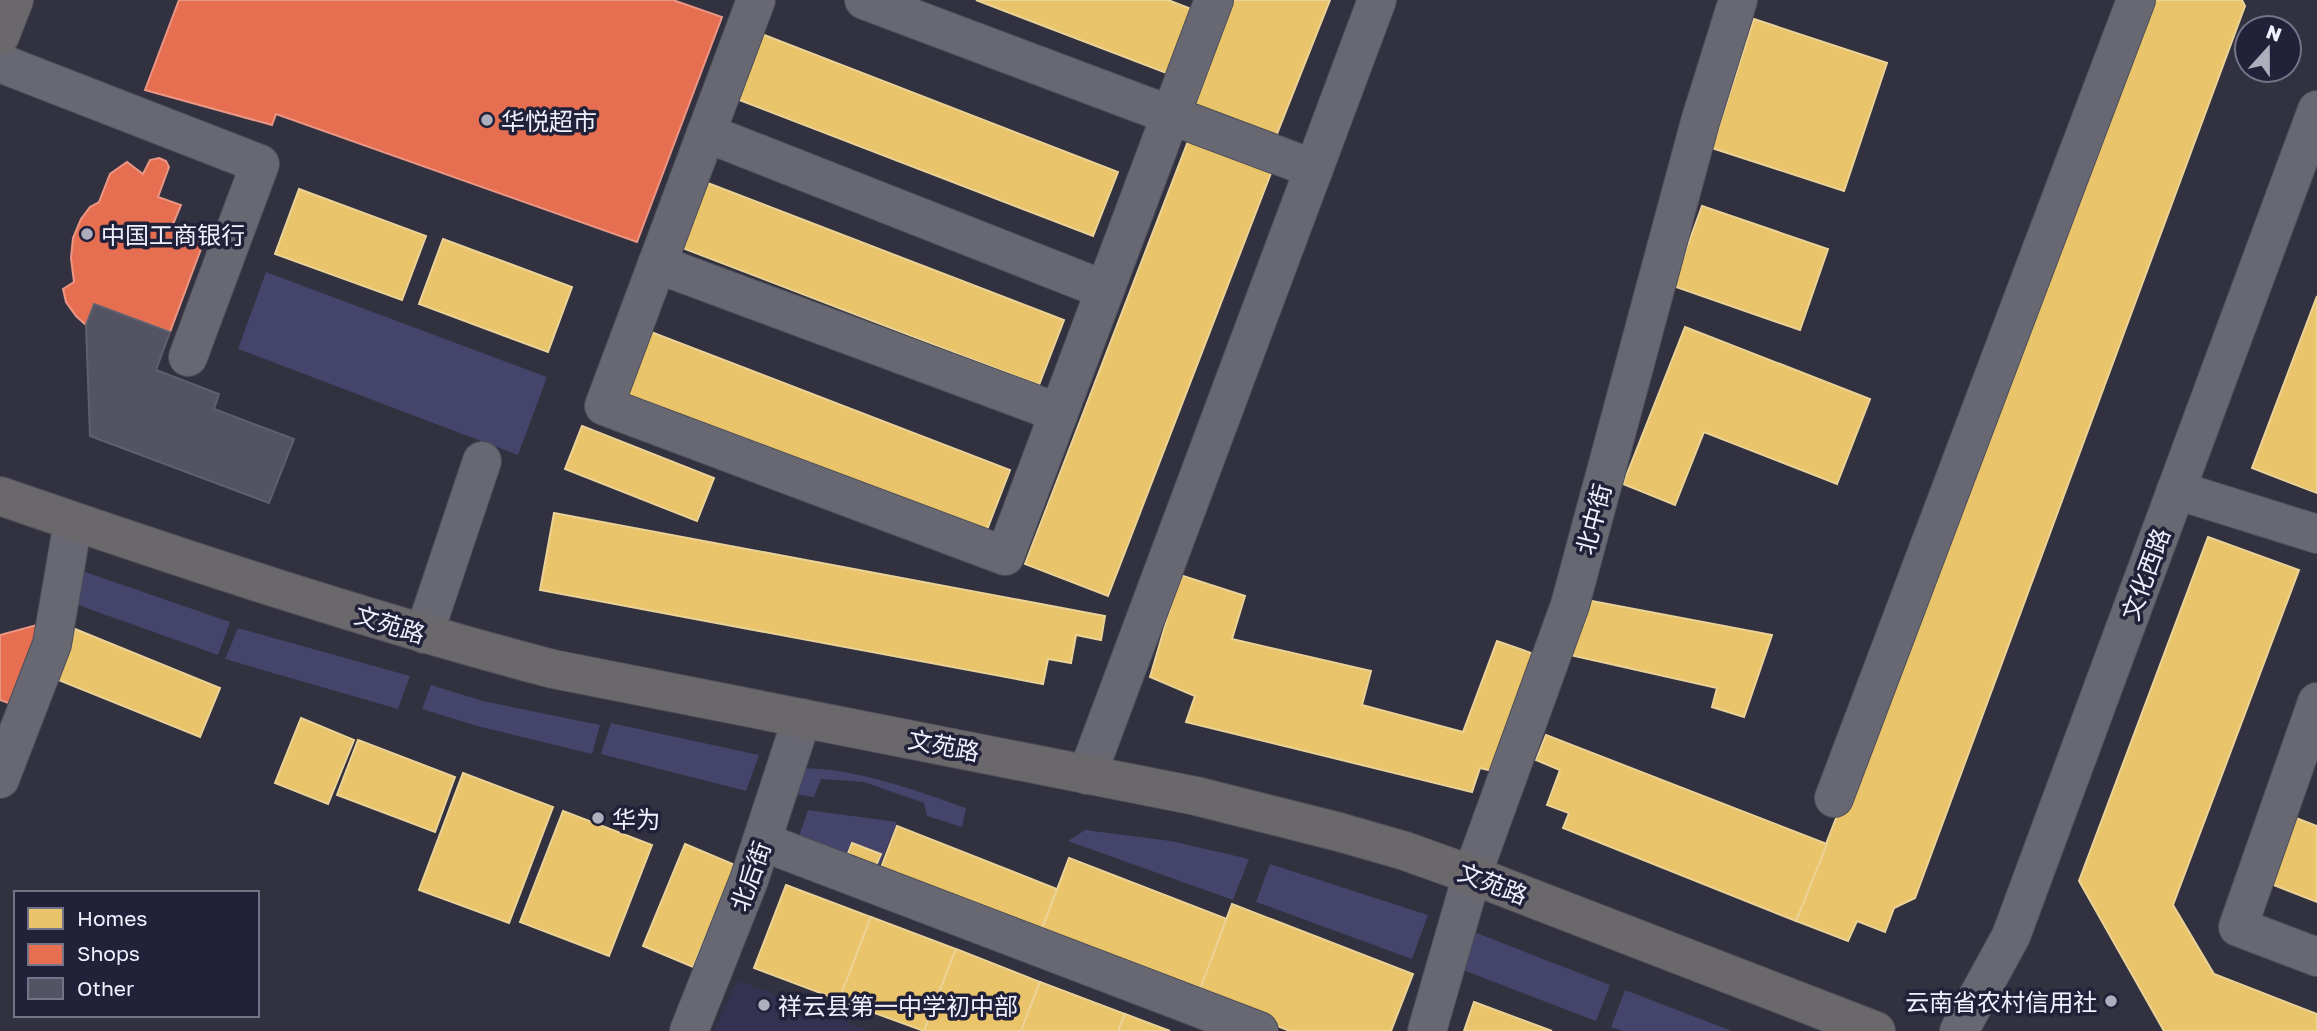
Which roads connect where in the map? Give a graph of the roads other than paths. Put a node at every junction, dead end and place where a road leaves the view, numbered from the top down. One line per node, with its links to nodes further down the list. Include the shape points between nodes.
1 (14, 0): 8 (main road)
2 (756, 0): 12 (street)
3 (864, 0): 11 (street)
4 (1214, 0): 11 (street)
5 (1377, 0): 13 (street)
6 (1738, 0): 30 (street, 北中街, via 1700,122 1570,604)
7 (2136, 0): 28 (street)
8 (0, 36)
9 (0, 63): 16 (street, via 260,164)
10 (2317, 110): 19 (street, 文化西路)
11 (1171, 115): 13 (street); 15 (street)
12 (706, 133): 14 (street); 15 (street)
13 (1314, 169): 26 (street)
14 (657, 264): 17 (street); 17 (street, via 604,406 1005,556)
15 (1105, 290): 17 (street)
16 (188, 357)
17 (1059, 413)
18 (482, 461): 23 (street)
19 (2176, 490): 22 (street); 36 (street, 文化西路, via 2011,936)
20 (0, 496): 21 (main road, 文苑路)
21 (73, 522): 23 (main road, 文苑路); 27 (street, via 52,644)
22 (2317, 534)
23 (424, 634): 25 (main road, 文苑路, via 553,668)
24 (2317, 702): 31 (street, via 2238,927)
25 (802, 718): 26 (main road, 文苑路); 29 (street, 北后街)
26 (1087, 775): 30 (main road, 文苑路, via 1196,796 1339,832)
27 (0, 779)
28 (1833, 798)
29 (762, 842): 32 (street, 北后街); 33 (street)
30 (1472, 875): 34 (street, 北中街); 35 (main road, 文苑路)
31 (2317, 957)
32 (689, 1031)
33 (1259, 1031)
34 (1427, 1031)
35 (1876, 1031)
36 (1959, 1031)

